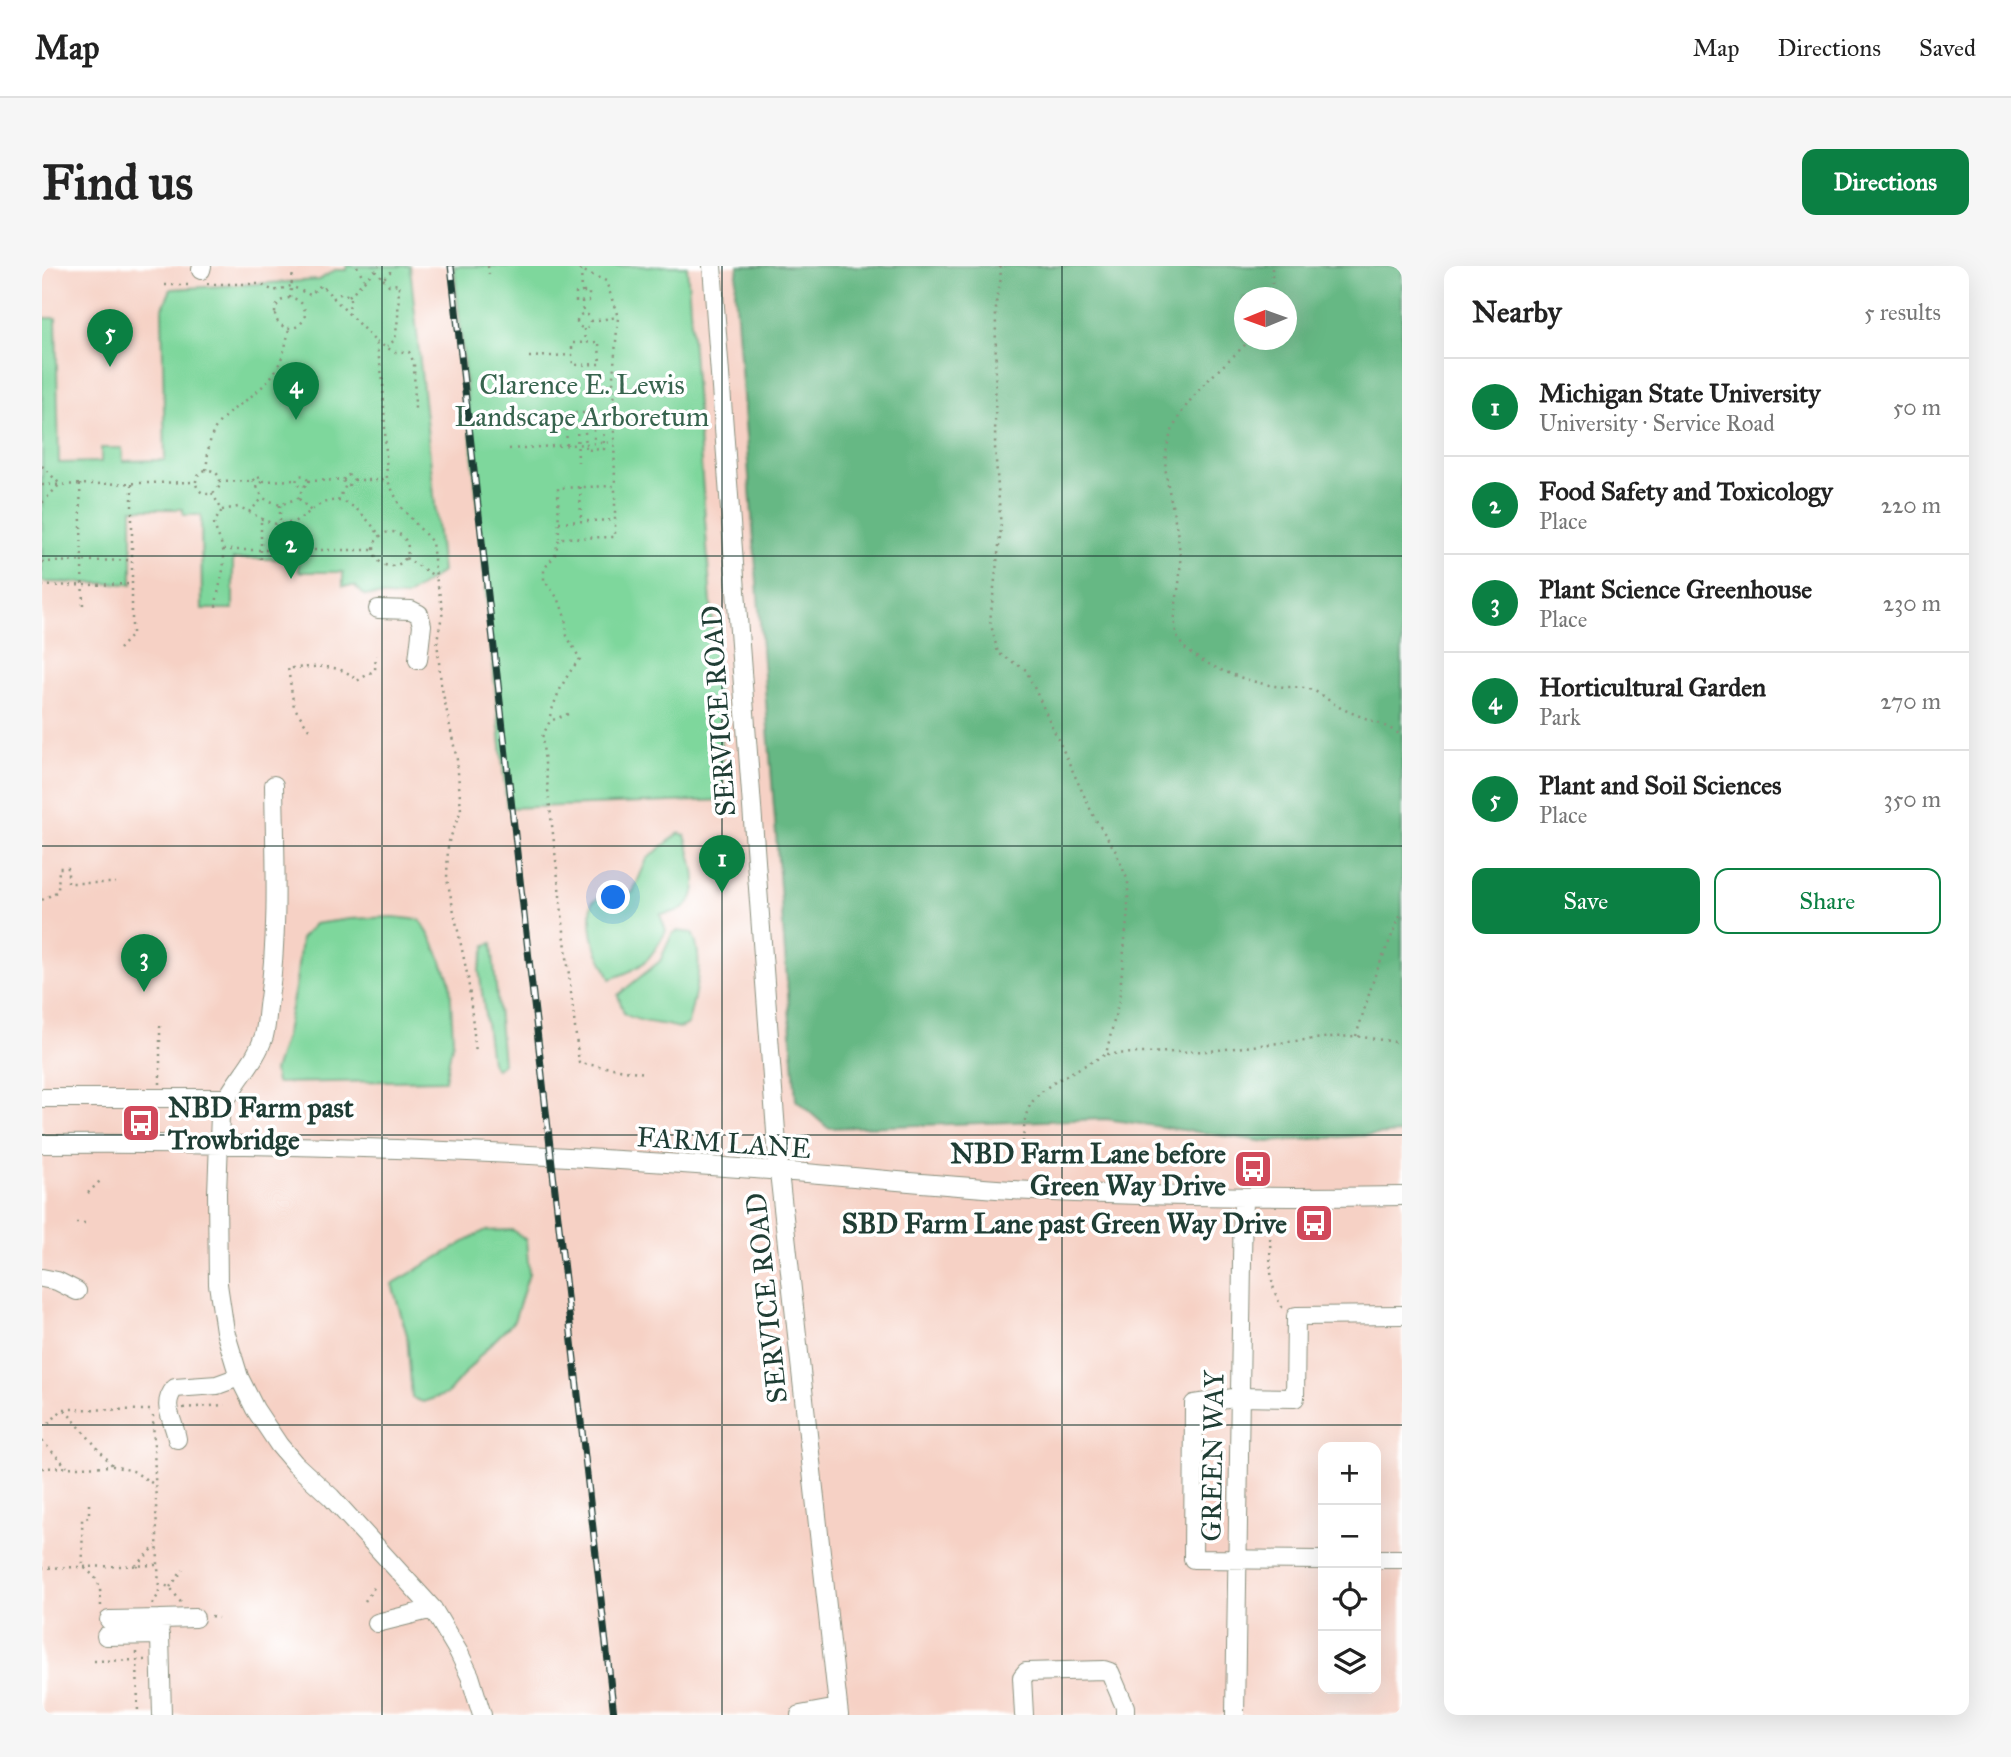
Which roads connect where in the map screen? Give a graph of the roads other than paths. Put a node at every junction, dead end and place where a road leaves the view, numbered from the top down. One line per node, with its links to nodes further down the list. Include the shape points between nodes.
1 (714, 266): 9 (street, SERVICE ROAD)
2 (378, 609): 3 (street, via 419,614)
3 (418, 660)
4 (274, 785): 6 (street, via 277,887 264,1036)
5 (42, 1098): 6 (street)
6 (225, 1098): 8 (street)
7 (42, 1144): 8 (street, FARM LANE)
8 (218, 1144): 9 (street, FARM LANE, via 412,1149); 15 (street, via 218,1284 225,1331)
9 (779, 1172): 11 (street, FARM LANE, via 1012,1190); 27 (street, SERVICE ROAD)
10 (1402, 1196): 11 (street, FARM LANE)
11 (1242, 1197): 16 (street, GREEN WAY)
12 (42, 1278): 13 (street)
13 (77, 1291)
14 (1402, 1315): 16 (street, via 1296,1316 1295,1398)
15 (239, 1377): 17 (street, via 218,1385 175,1388 160,1410); 22 (street, via 287,1454)
16 (1240, 1397): 20 (street, GREEN WAY); 20 (street, via 1195,1404 1193,1559)
17 (177, 1438)
18 (1381, 1559): 19 (street)
19 (1402, 1559)
20 (1237, 1560): 21 (street); 33 (street, GREEN WAY)
21 (1318, 1560)
22 (433, 1609): 26 (street); 29 (street, via 470,1676)
23 (189, 1613): 24 (street)
24 (156, 1621): 25 (street); 28 (street)
25 (105, 1622)
26 (377, 1623)
27 (839, 1711): 30 (street)
28 (162, 1715)
29 (482, 1715)
30 (800, 1715)
31 (1024, 1715): 32 (street, via 1022,1677 1026,1672 1104,1670 1110,1671)
32 (1125, 1715)
33 (1236, 1715)

